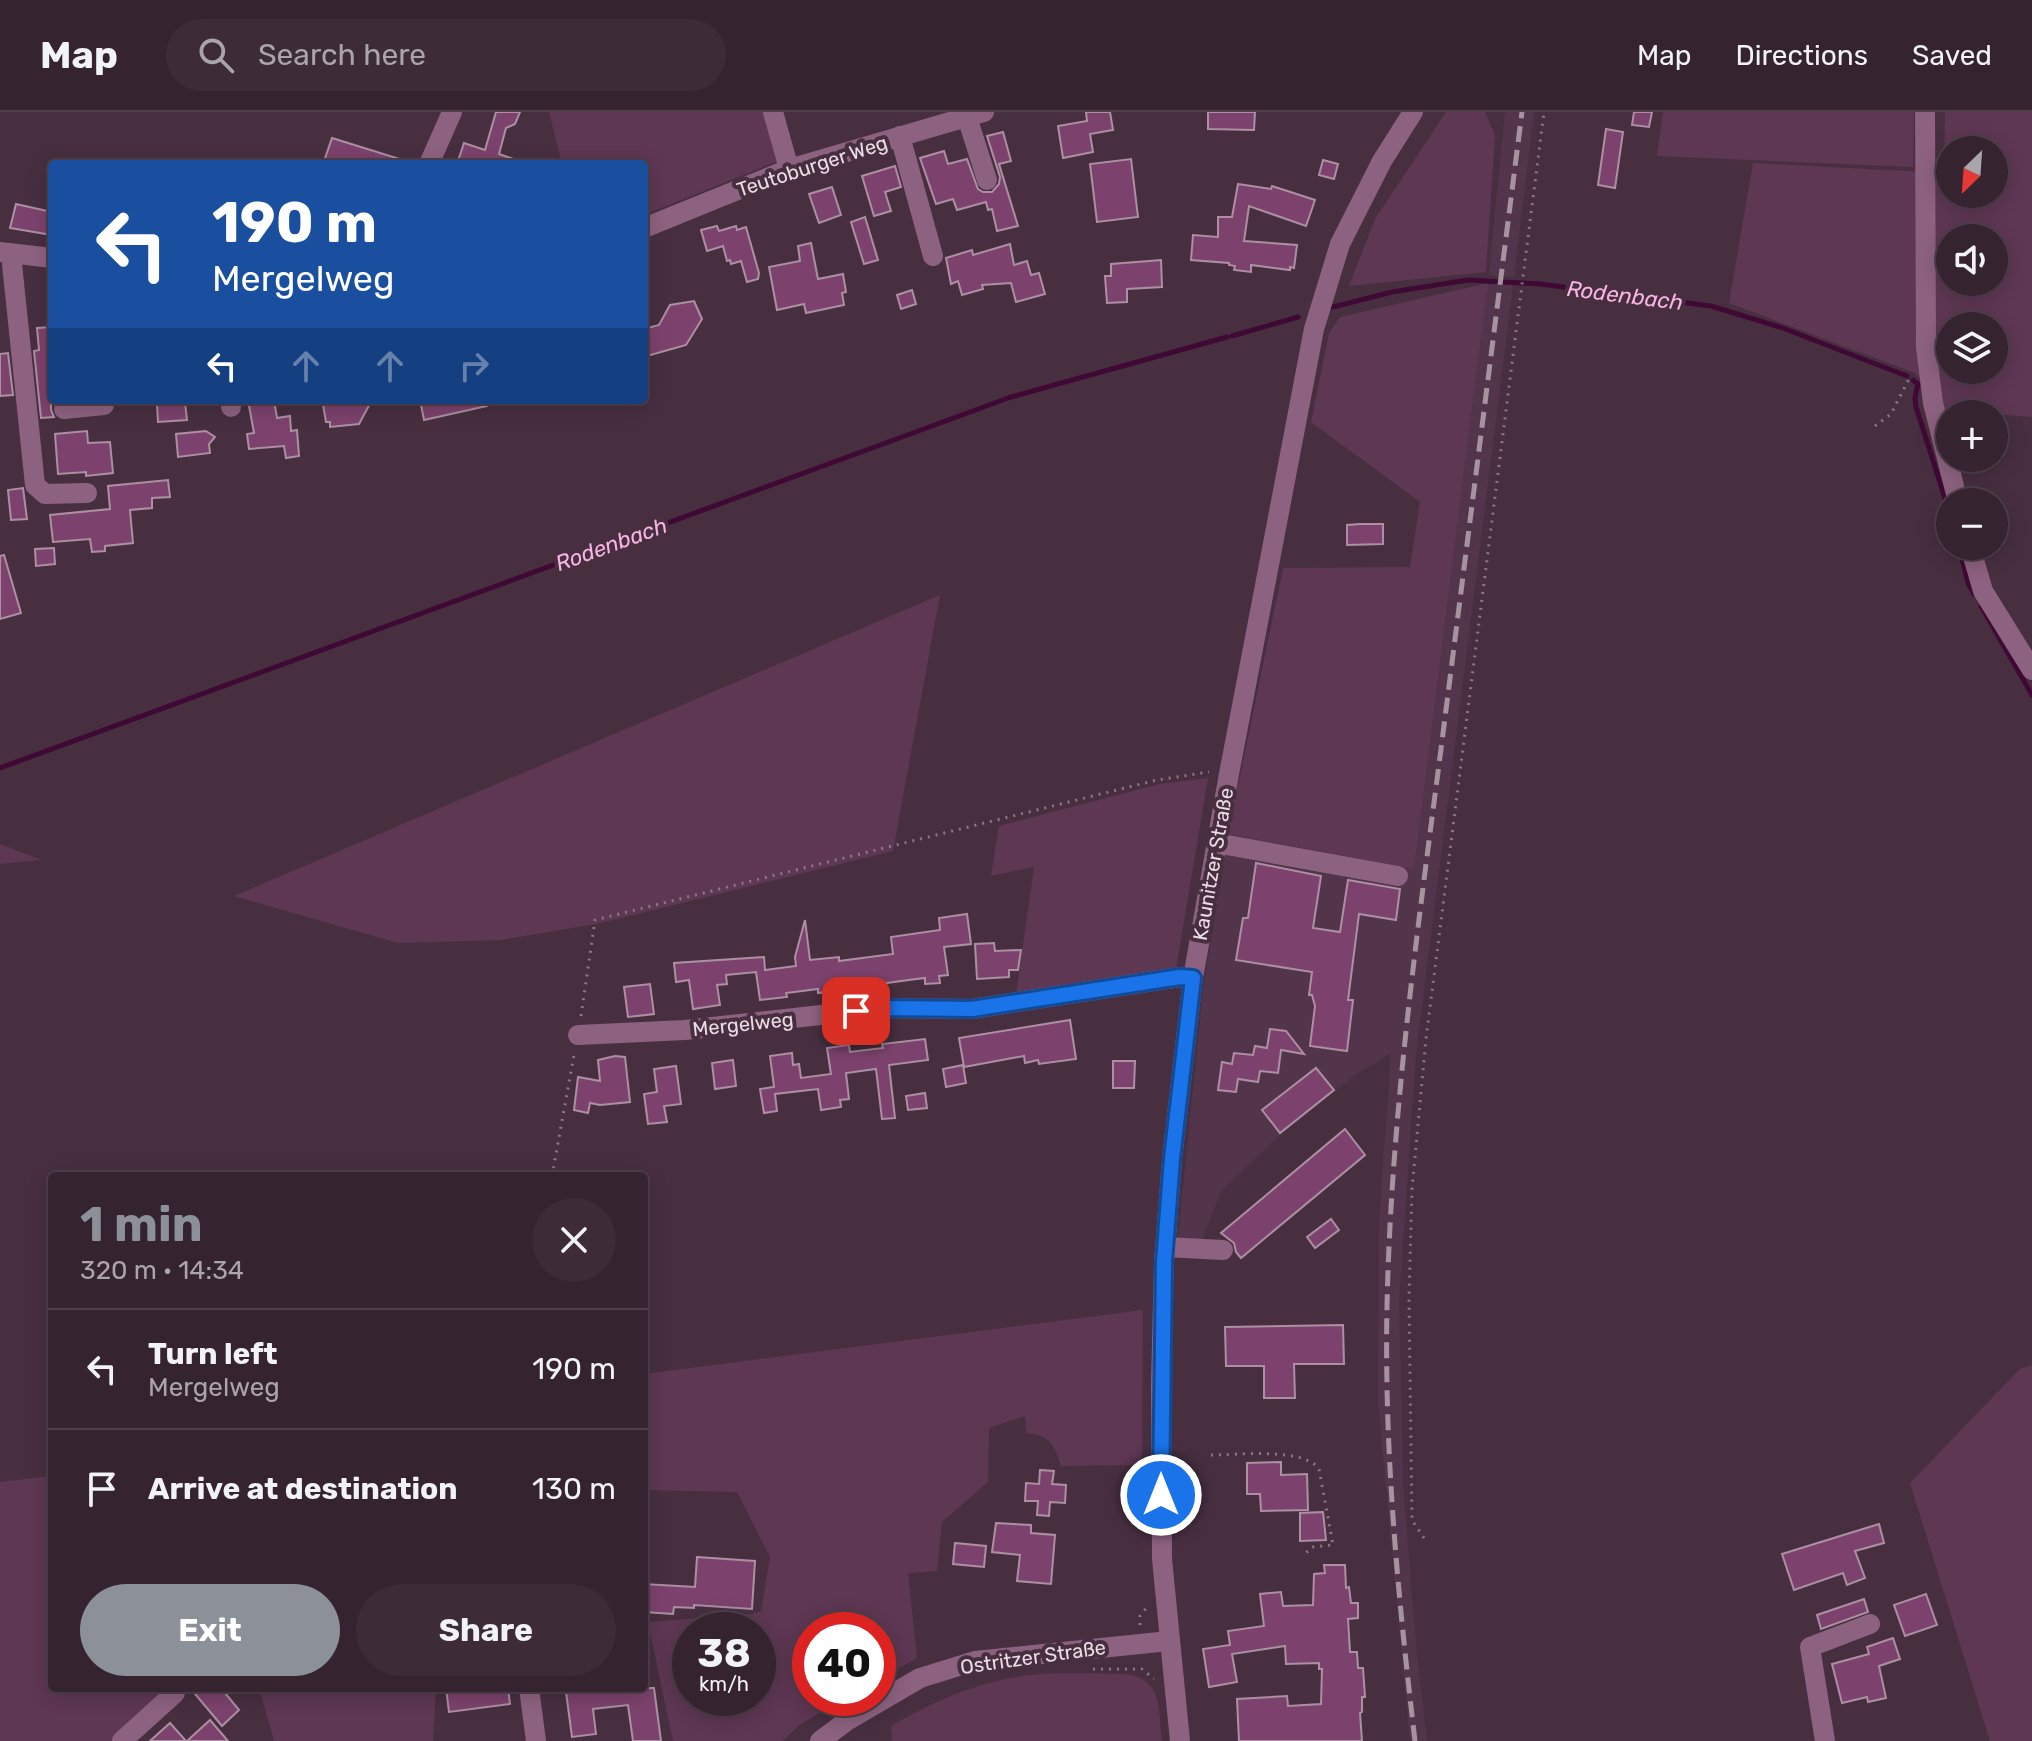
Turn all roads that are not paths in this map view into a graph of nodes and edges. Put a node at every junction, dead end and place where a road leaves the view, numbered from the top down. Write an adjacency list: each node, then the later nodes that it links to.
1 (452, 112): 7 (street)
2 (773, 112): 8 (street)
3 (1413, 112): 20 (street, Kaunitzer Straße)
4 (1925, 112): 16 (street)
5 (975, 114): 6 (street, Teutoburger Weg); 9 (street)
6 (900, 136): 8 (street, Teutoburger Weg); 12 (street)
7 (431, 160)
8 (789, 169): 10 (street, Teutoburger Weg)
9 (987, 180)
10 (648, 226)
11 (7, 253): 13 (street); 17 (street)
12 (933, 256)
13 (48, 258)
14 (104, 404): 15 (street)
15 (64, 409)
16 (1954, 488)
17 (87, 493)
18 (1974, 560): 19 (street)
19 (2032, 670)
20 (1216, 843): 21 (street); 22 (street, Kaunitzer Straße)
21 (1398, 876)
22 (1193, 978): 23 (street, Mergelweg); 24 (street, Kaunitzer Straße)
23 (578, 1035)
24 (1165, 1247): 25 (street); 27 (street, Kaunitzer Straße)
25 (1223, 1250)
26 (1870, 1624): 34 (street)
27 (1169, 1641): 32 (street, Ostritzer Straße); 33 (street, Kaunitzer Straße)
28 (530, 1692): 31 (street)
29 (175, 1693): 30 (street)
30 (122, 1741)
31 (536, 1741)
32 (820, 1741)
33 (1180, 1741)
34 (1825, 1741)

